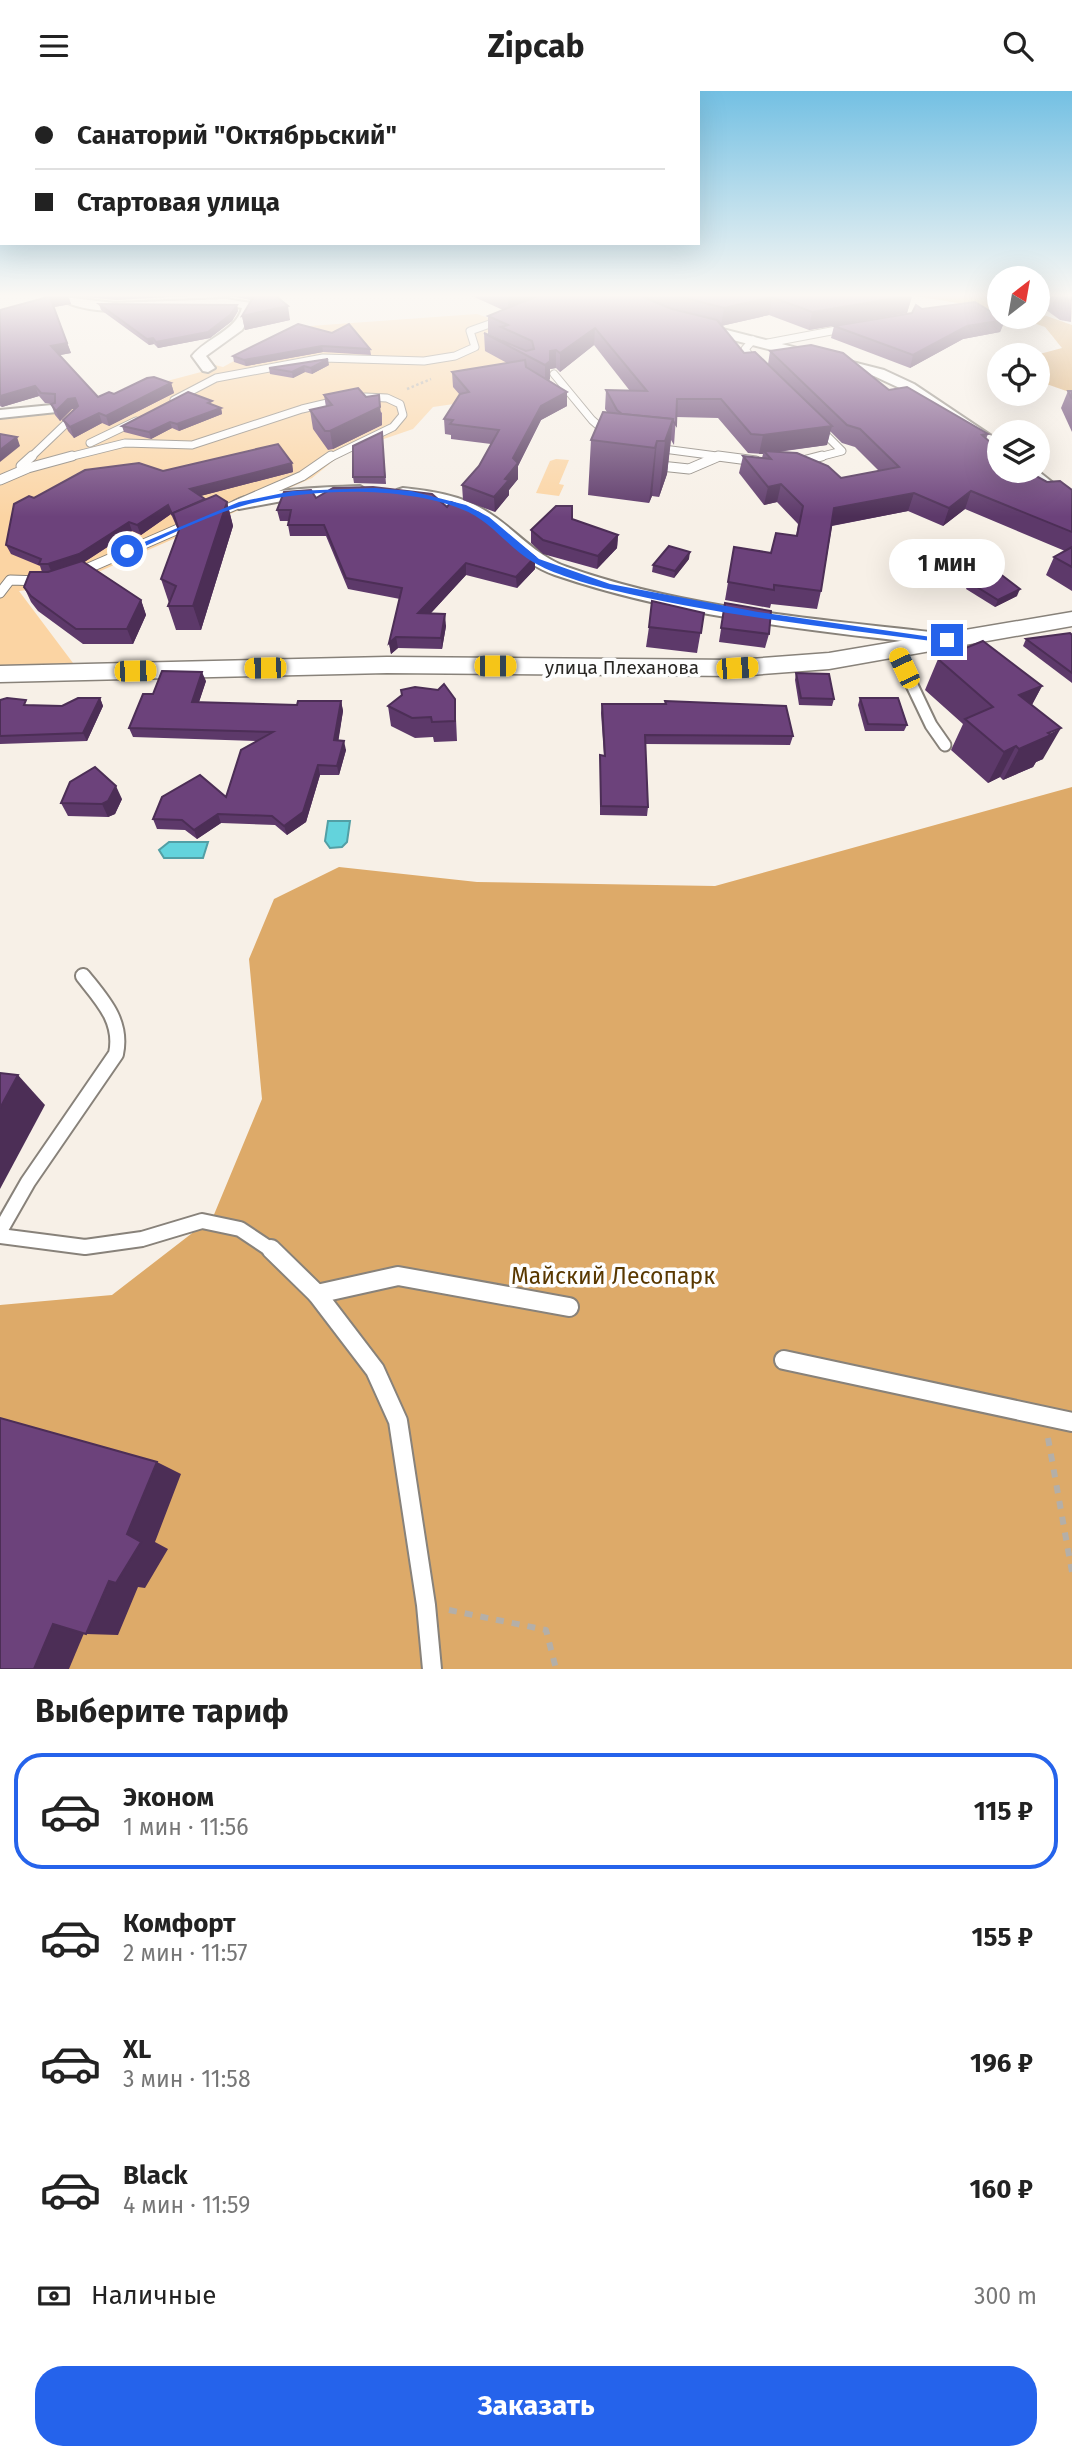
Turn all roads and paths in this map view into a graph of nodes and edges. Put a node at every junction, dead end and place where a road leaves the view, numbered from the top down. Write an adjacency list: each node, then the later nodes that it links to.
1 (209, 370): 5 (street)
2 (237, 370): 5 (lane)
3 (761, 370): 7 (lane)
4 (867, 370): 17 (street)
5 (212, 373): 10 (lane)
6 (554, 374): 16 (lane)
7 (765, 374)
8 (436, 377): 9 (path)
9 (387, 398): 19 (lane); 27 (lane)
10 (162, 407)
11 (52, 409): 13 (street)
12 (150, 413): 19 (lane)
13 (0, 414)
14 (76, 414): 24 (lane)
15 (813, 422): 23 (lane)
16 (619, 438)
17 (987, 440)
18 (652, 447): 20 (lane)
19 (76, 455): 24 (lane)
20 (717, 457): 21 (lane); 22 (lane)
21 (765, 462)
22 (637, 463)
23 (789, 464)
24 (15, 471): 25 (lane)
25 (0, 480)
26 (1043, 483): 28 (street)
27 (239, 504): 29 (lane); 33 (street)
28 (1072, 506)
29 (66, 576)
30 (53, 580): 31 (lane)
31 (0, 593)
32 (1072, 619): 33 (street, улица Плеханова)
33 (947, 640): 34 (street, улица Плеханова)
34 (895, 649): 35 (street, улица Плеханова); 36 (lane)
35 (0, 674)
36 (945, 745)
37 (83, 976): 38 (lane)
38 (0, 1233): 39 (lane)
39 (317, 1294): 40 (lane); 45 (lane)
40 (569, 1307)
41 (785, 1360): 42 (lane)
42 (1044, 1418): 43 (lane); 44 (path)
43 (1072, 1422)
44 (1072, 1572)
45 (426, 1605): 46 (lane); 47 (path)
46 (432, 1669)
47 (556, 1669)

